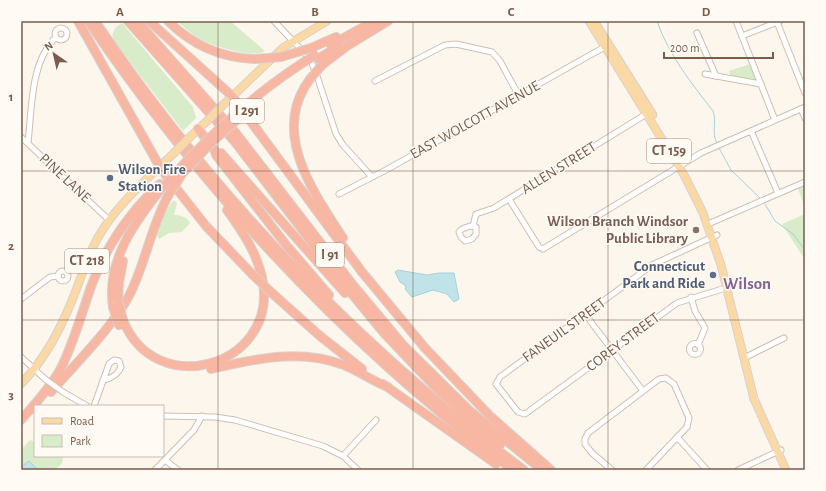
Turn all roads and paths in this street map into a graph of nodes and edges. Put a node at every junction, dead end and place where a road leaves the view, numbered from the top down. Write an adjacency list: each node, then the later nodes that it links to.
1 (78, 21): 40 (highway)
2 (88, 21): 44 (highway, I 91)
3 (95, 21): 68 (highway)
4 (128, 21): 61 (highway)
5 (137, 21): 94 (highway, I 91)
6 (149, 21): 28 (highway)
7 (168, 21): 22 (highway, bridge)
8 (274, 21): 20 (street)
9 (328, 21): 20 (main road, CT 218)
10 (370, 21): 22 (highway)
11 (374, 21): 22 (highway, I 291)
12 (387, 21): 22 (highway, I 291)
13 (589, 21): 21 (main road, CT 159)
14 (594, 21): 21 (main road, CT 159)
15 (736, 21): 18 (street)
16 (778, 22): 18 (street); 27 (street)
17 (697, 33): 24 (street)
18 (742, 36): 26 (street)
19 (56, 37): 37 (street)
20 (294, 40): 28 (main road, CT 218); 42 (street)
21 (607, 46): 29 (street, EAST WOLCOTT AVENUE); 31 (main road, CT 159)
22 (316, 57): 41 (highway, I 291, bridge); 55 (highway, bridge)
23 (705, 74): 24 (street)
24 (716, 76): 26 (street)
25 (375, 81): 29 (street)
26 (760, 84): 33 (street)
27 (805, 93)
28 (232, 96): 34 (main road, CT 218, bridge); 55 (highway)
29 (519, 96): 42 (street, EAST WOLCOTT AVENUE)
30 (803, 108): 32 (street); 33 (street)
31 (648, 112): 39 (main road, CT 159); 48 (street, ALLEN STREET)
32 (805, 118)
33 (775, 120): 35 (street)
34 (198, 129): 38 (highway); 40 (main road, CT 218, bridge)
35 (750, 131): 39 (street); 46 (street)
36 (21, 137): 37 (street, PINE LANE)
37 (28, 143): 49 (street, PINE LANE)
38 (214, 148): 61 (highway); 68 (highway)
39 (681, 166): 48 (street); 50 (main road, CT 159)
40 (160, 167): 49 (main road, CT 218); 71 (highway, bridge)
41 (183, 168): 45 (highway, bridge); 45 (highway, bridge)
42 (372, 177): 47 (street, EAST WOLCOTT AVENUE)
43 (805, 182): 46 (street)
44 (211, 184): 59 (highway); 91 (highway, I 91)
45 (164, 189): 59 (highway, bridge); 73 (highway); 80 (highway)
46 (778, 193): 50 (street)
47 (339, 194)
48 (509, 199): 51 (street, ALLEN STREET)
49 (109, 220): 66 (main road, CT 218)
50 (710, 223): 52 (main road, CT 159)
51 (473, 226)
52 (715, 236): 54 (main road, CT 159); 58 (street, FANEUIL STREET)
53 (58, 276): 57 (street)
54 (729, 286): 56 (street, COREY STREET); 64 (main road, CT 159); 67 (main road, CT 159)
55 (383, 297): 95 (highway)
56 (691, 297): 62 (street); 63 (street, COREY STREET)
57 (21, 299)
58 (585, 314): 63 (street); 77 (street, FANEUIL STREET)
59 (121, 323): 71 (highway)
60 (784, 338): 64 (street)
61 (395, 345): 93 (highway)
62 (698, 345)
63 (612, 350): 72 (street); 77 (street, COREY STREET)
64 (748, 356): 67 (main road, CT 159)
65 (21, 358): 66 (street)
66 (34, 369): 70 (main road, CT 218); 74 (street, bridge)
67 (750, 376): 84 (main road, CT 159)
68 (410, 378): 92 (highway)
69 (103, 380): 75 (street)
70 (21, 384)
71 (388, 388): 90 (highway)
72 (643, 391): 83 (street); 96 (street)
73 (40, 405)
74 (84, 405)
75 (94, 405)
76 (34, 412): 82 (highway)
77 (522, 415)
78 (164, 416): 79 (street)
79 (202, 416): 85 (street); 86 (street)
80 (21, 420)
81 (376, 420): 85 (street)
82 (21, 427)
83 (677, 437): 97 (street); 98 (street)
84 (779, 451): 99 (street); 100 (main road, CT 159); 101 (main road, CT 159)
85 (343, 456): 89 (street)
86 (165, 460): 87 (street); 88 (street)
87 (155, 470)
88 (178, 470)
89 (358, 470)
90 (505, 470)
91 (513, 470)
92 (524, 470)
93 (532, 470)
94 (542, 470)
95 (551, 470)
96 (612, 470)
97 (646, 470)
98 (707, 470)
99 (738, 470)
100 (786, 470)
101 (791, 470)

